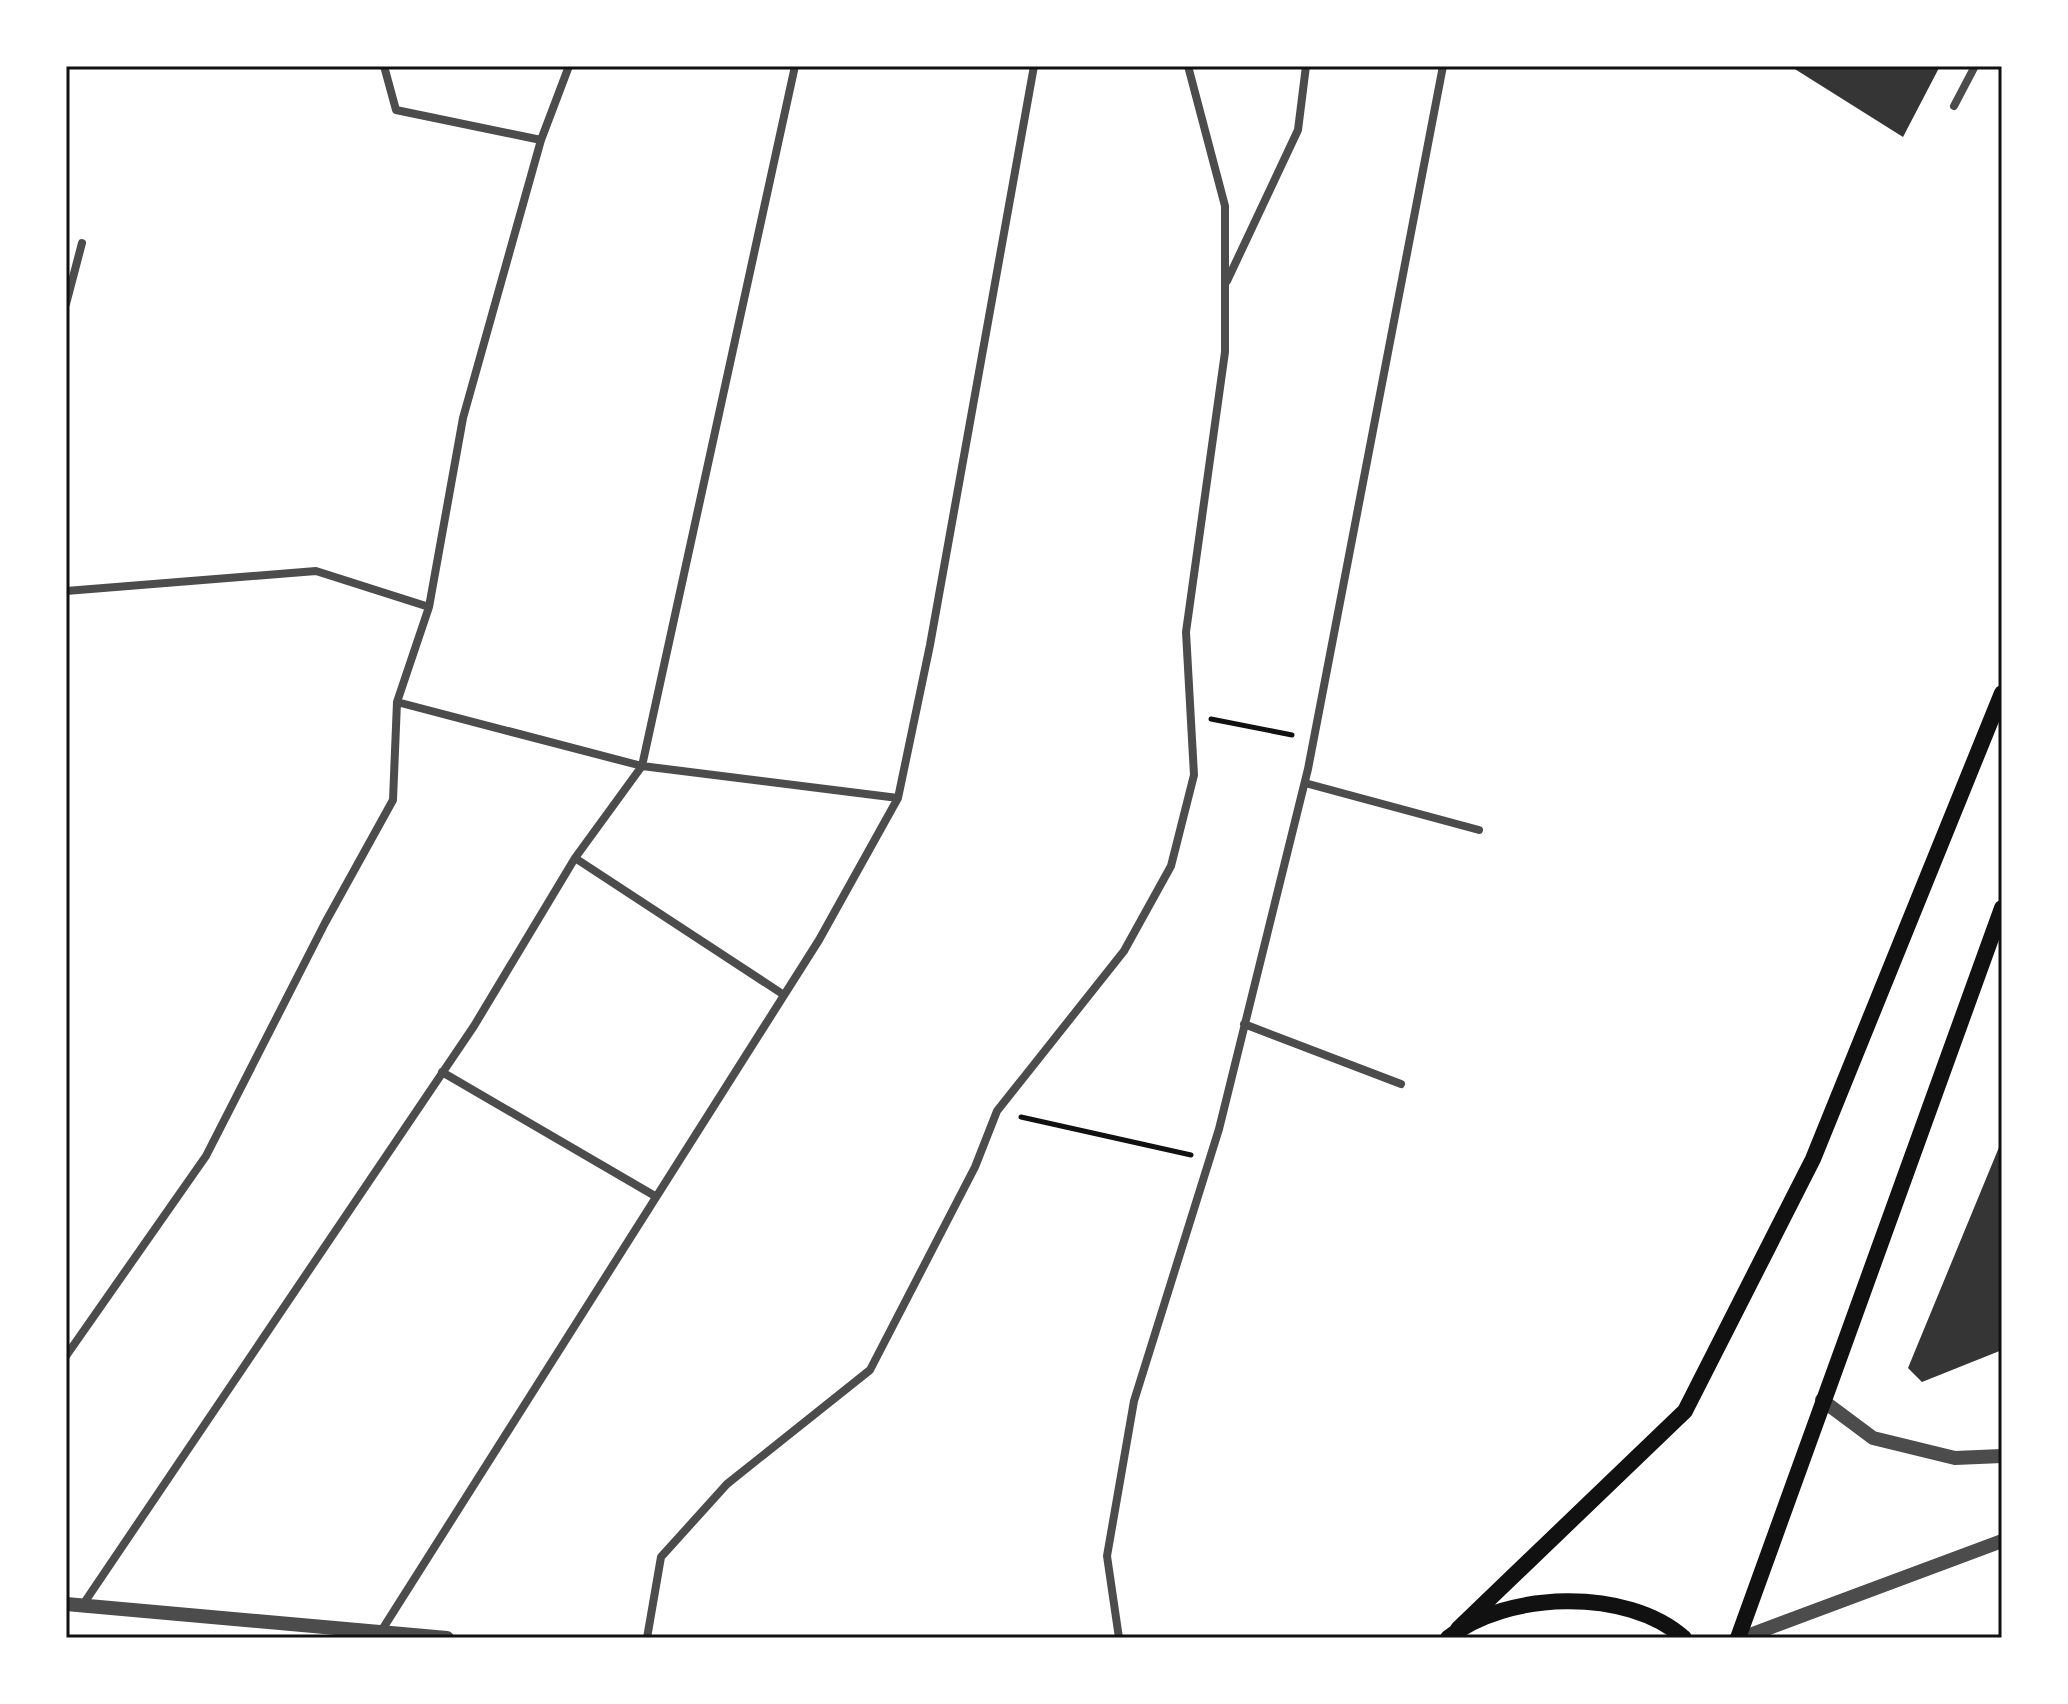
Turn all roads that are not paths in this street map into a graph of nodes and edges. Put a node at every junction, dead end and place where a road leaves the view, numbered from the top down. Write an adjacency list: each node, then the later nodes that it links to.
1 (384, 66): 10 (street)
2 (569, 66): 10 (street)
3 (795, 66): 19 (street)
4 (1034, 66): 21 (street)
5 (1188, 66): 12 (street)
6 (1306, 66): 12 (street)
7 (1443, 66): 20 (street)
8 (1975, 66): 9 (street)
9 (1954, 106)
10 (541, 140): 15 (street)
11 (82, 243): 13 (street)
12 (1225, 283): 40 (street)
13 (66, 304)
14 (66, 591): 15 (street)
15 (429, 607): 17 (street)
16 (2002, 693): 18 (main road)
17 (397, 702): 19 (street); 31 (street)
18 (1998, 707): 37 (main road)
19 (642, 766): 21 (street); 23 (street)
20 (1305, 783): 22 (street); 27 (street)
21 (898, 798): 26 (street)
22 (1479, 830)
23 (575, 858): 26 (street); 28 (street)
24 (2002, 908): 25 (main road)
25 (1994, 951): 32 (main road)
26 (784, 995): 30 (street)
27 (1244, 1024): 29 (street); 41 (street)
28 (442, 1072): 30 (street); 36 (street)
29 (1401, 1084)
30 (655, 1196): 38 (street)
31 (66, 1356)
32 (1822, 1400): 33 (street); 43 (main road)
33 (2002, 1456)
34 (2002, 1541): 43 (street)
35 (66, 1604): 36 (street)
36 (82, 1606): 38 (street)
37 (1453, 1634): 42 (main road)
38 (385, 1636): 39 (street)
39 (447, 1638)
40 (647, 1638)
41 (1119, 1638)
42 (1684, 1638)
43 (1740, 1638)

